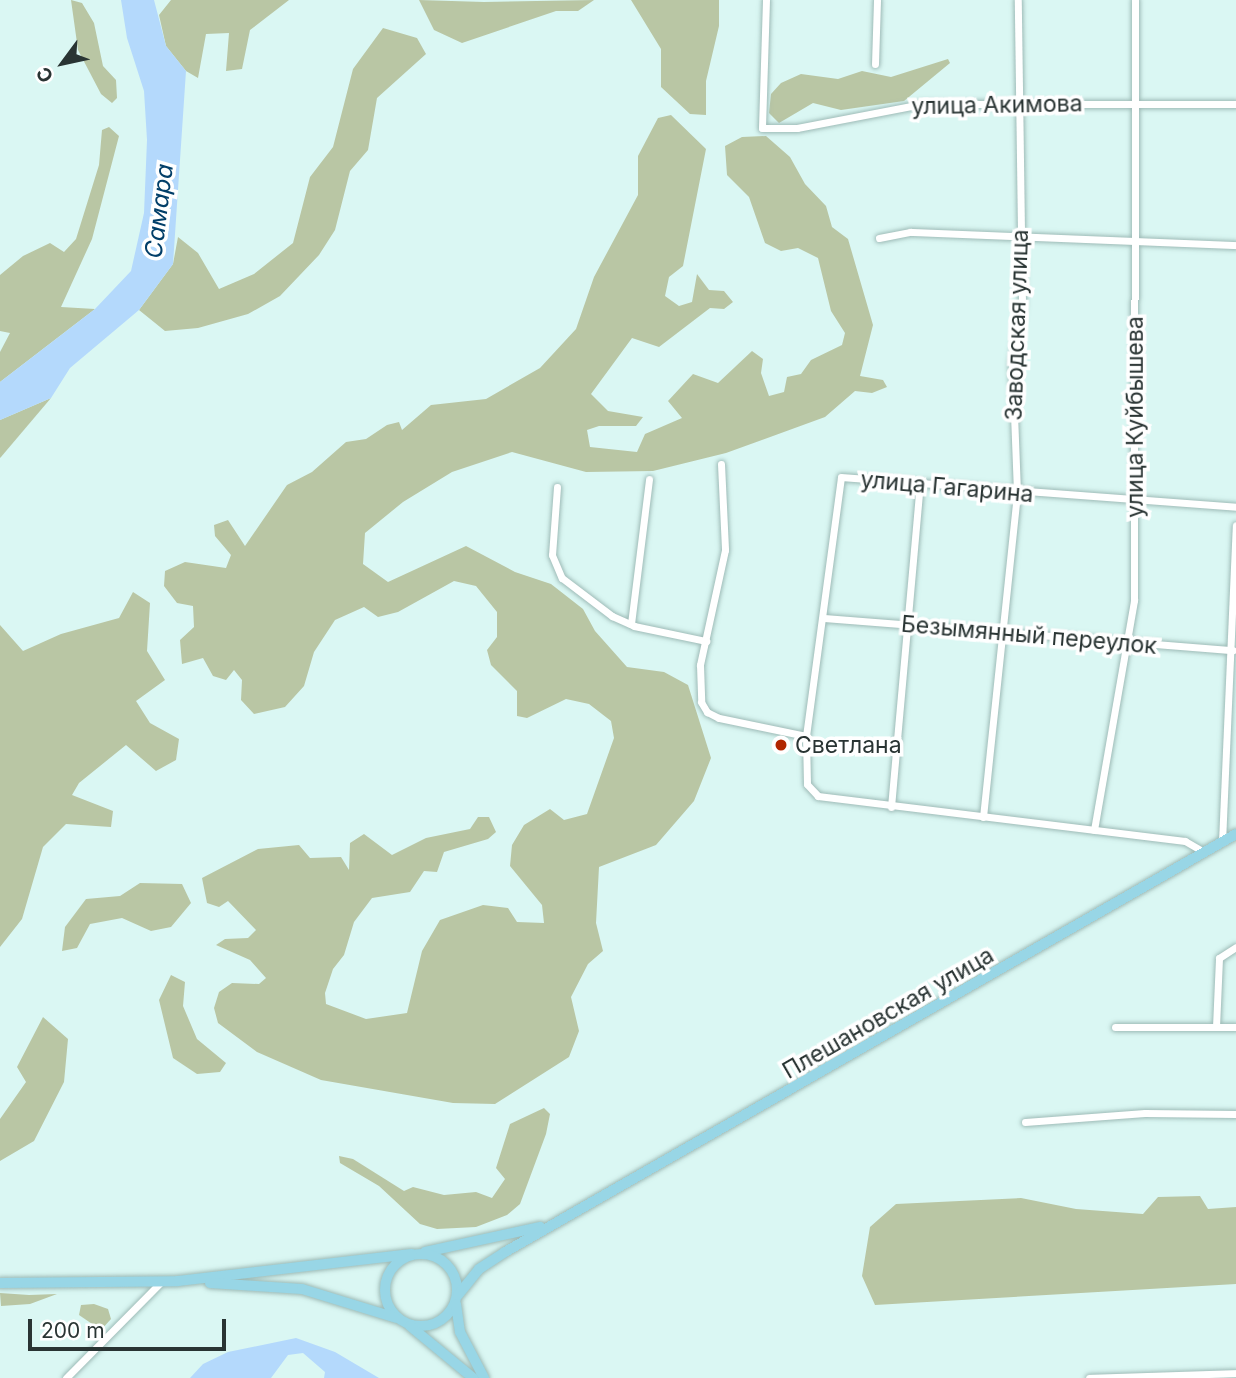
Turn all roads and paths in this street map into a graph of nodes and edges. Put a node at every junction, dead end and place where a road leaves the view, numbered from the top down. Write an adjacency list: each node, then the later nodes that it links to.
1 (766, 0): 8 (street, улица Акимова)
2 (877, 0): 5 (street)
3 (1018, 0): 8 (street, Заводская улица)
4 (1135, 0): 6 (street, улица Куйбышева)
5 (875, 64)
6 (1134, 103): 7 (street, улица Акимова); 8 (street, улица Акимова); 11 (street, улица Куйбышева)
7 (1236, 104)
8 (1018, 105): 9 (street, Заводская улица)
9 (1021, 236): 10 (street); 11 (street); 17 (street, Заводская улица)
10 (879, 238)
11 (1135, 241): 12 (street); 18 (street, улица Куйбышева)
12 (1236, 245)
13 (721, 464): 25 (street)
14 (649, 479): 22 (street)
15 (920, 485): 17 (street, улица Гагарина); 21 (street, улица Гагарина); 23 (street)
16 (557, 487): 22 (street)
17 (1017, 492): 18 (street, улица Гагарина); 24 (street, Заводская улица)
18 (1136, 502): 19 (street, улица Гагарина); 26 (street, улица Куйбышева)
19 (1236, 507)
20 (1236, 524): 27 (street)
21 (824, 618): 23 (street, Безымянный переулок); 28 (street, улица Гагарина)
22 (631, 624): 25 (street)
23 (909, 624): 24 (street, Безымянный переулок); 29 (street)
24 (1001, 632): 26 (street, Безымянный переулок); 30 (street, Заводская улица)
25 (706, 641): 28 (street)
26 (1126, 644): 27 (street, Безымянный переулок); 31 (street, улица Куйбышева)
27 (1233, 650): 33 (street)
28 (806, 736): 29 (street, улица Гагарина)
29 (891, 807): 30 (street)
30 (983, 817): 31 (street)
31 (1094, 830): 34 (street)
32 (1236, 834): 33 (main road, Плешановская улица)
33 (1222, 842): 34 (main road, Плешановская улица)
34 (1204, 852): 41 (main road, Плешановская улица)
35 (1236, 947): 37 (street)
36 (1115, 1027): 37 (street)
37 (1216, 1027): 38 (street)
38 (1236, 1027)
39 (1236, 1114): 40 (street)
40 (1025, 1122)
41 (557, 1222): 42 (main road); 46 (main road, Плешановская улица)
42 (416, 1253): 44 (main road); 46 (main road); 47 (main road)
43 (162, 1281): 44 (main road); 45 (main road); 50 (street)
44 (178, 1281): 47 (main road)
45 (0, 1283)
46 (457, 1300): 47 (main road); 52 (main road)
47 (403, 1322): 51 (main road)
48 (1236, 1373): 49 (street)
49 (1119, 1377): 53 (street)
50 (66, 1378)
51 (473, 1378)
52 (484, 1378)
53 (1089, 1378)

